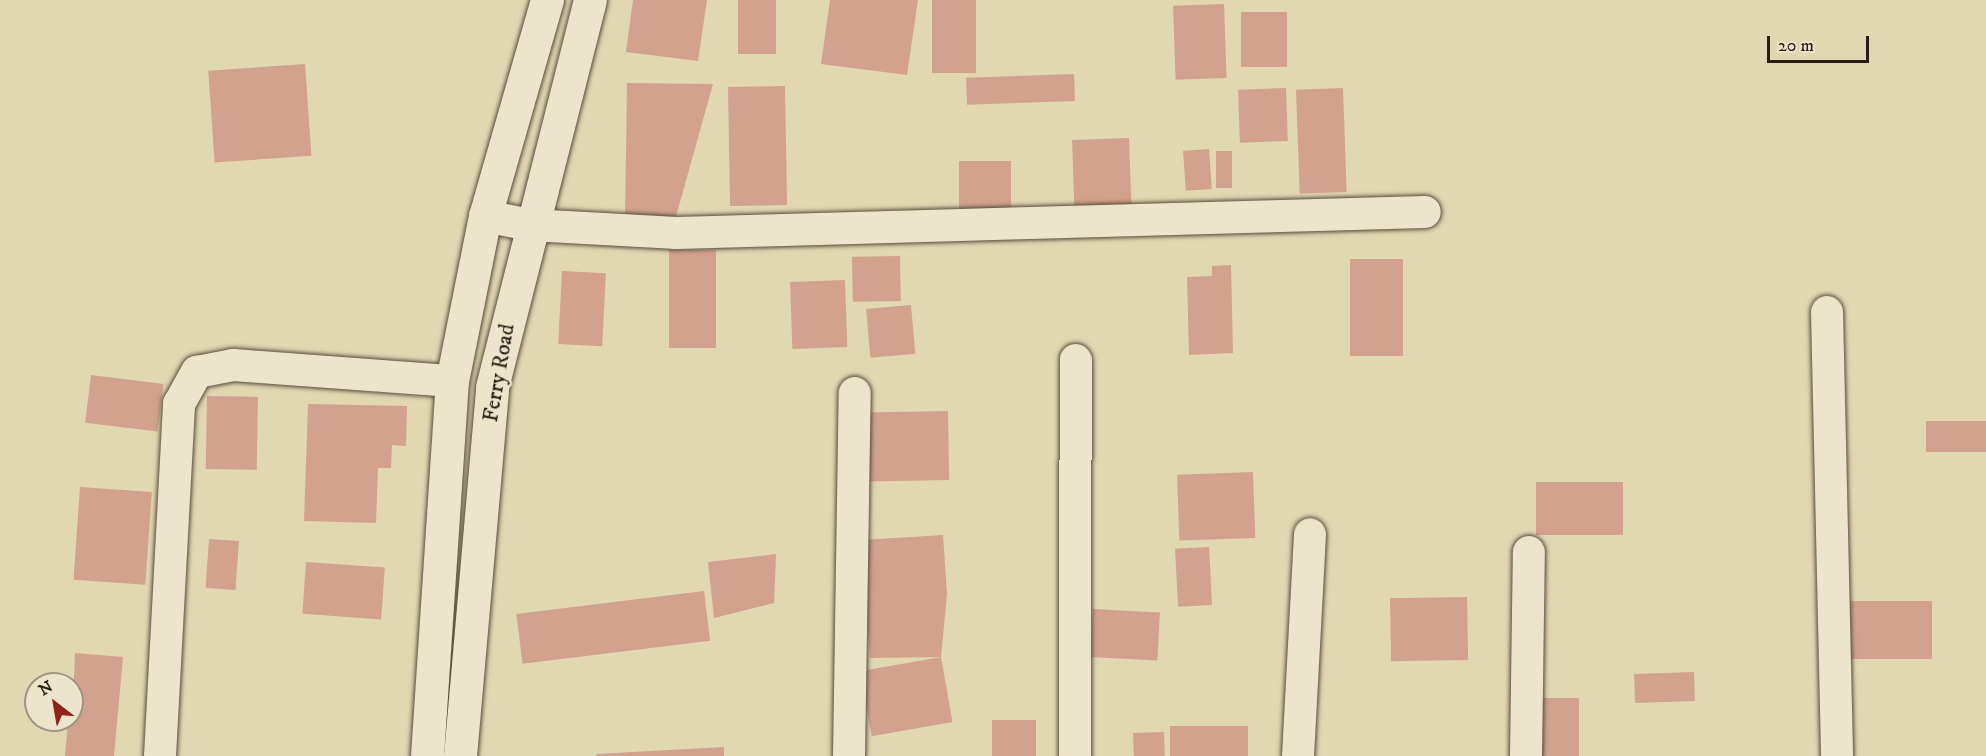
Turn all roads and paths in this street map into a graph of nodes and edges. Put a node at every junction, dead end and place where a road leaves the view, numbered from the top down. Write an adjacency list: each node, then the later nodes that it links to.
1 (547, 0): 4 (street, Ferry Road)
2 (590, 0): 5 (street, Ferry Road)
3 (1425, 212): 5 (street)
4 (485, 216): 5 (street); 8 (street, Ferry Road)
5 (530, 225): 14 (street, Ferry Road)
6 (1827, 312): 19 (street)
7 (1076, 360): 16 (street)
8 (452, 381): 12 (street); 13 (street, Ferry Road)
9 (855, 393): 15 (street)
10 (1310, 534): 17 (street)
11 (1529, 552): 18 (street)
12 (160, 756)
13 (427, 756)
14 (460, 756)
15 (849, 756)
16 (1075, 756)
17 (1298, 756)
18 (1526, 756)
19 (1837, 756)

